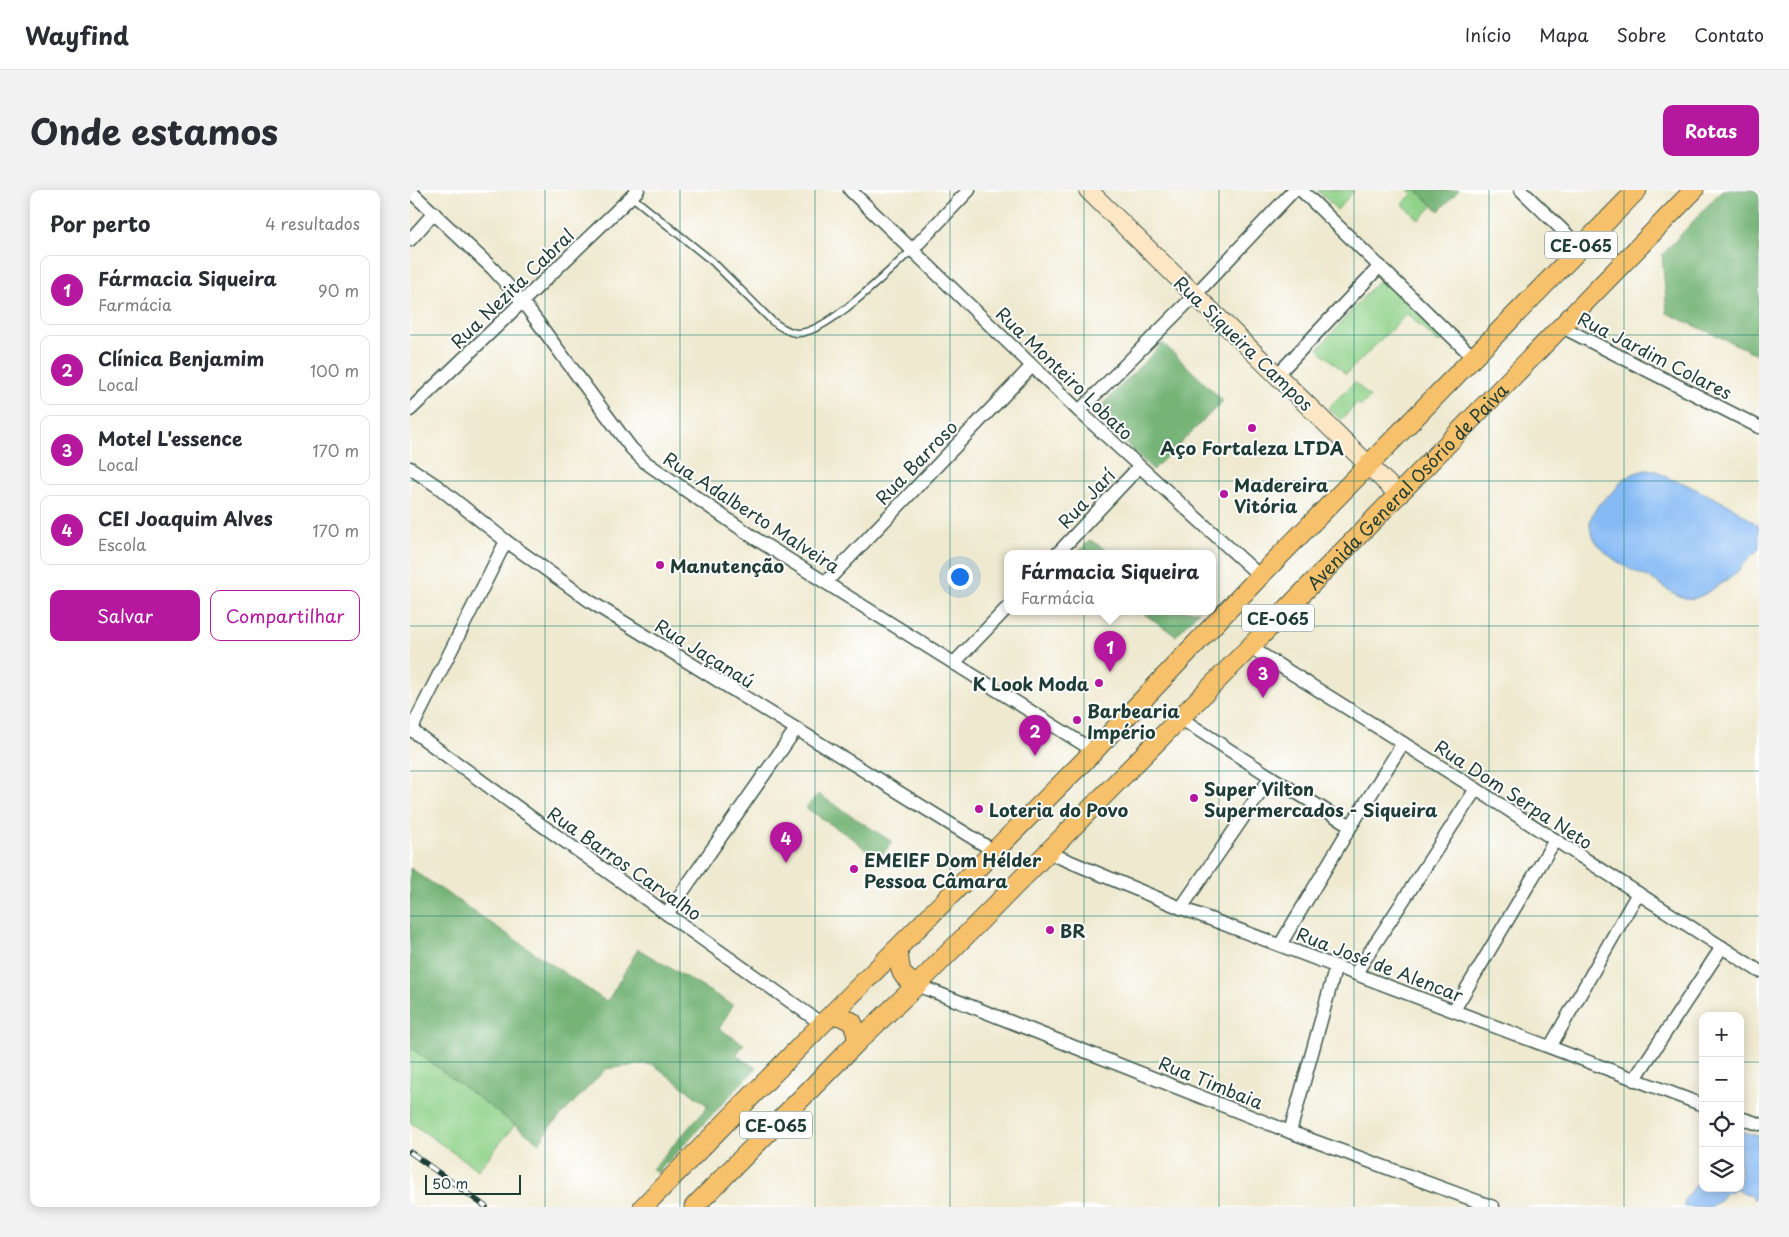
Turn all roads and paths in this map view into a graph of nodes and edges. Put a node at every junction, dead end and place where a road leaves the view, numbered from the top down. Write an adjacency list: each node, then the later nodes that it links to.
1 (850, 190): 14 (street, Rua Monteiro Lobato)
2 (969, 190): 14 (street)
3 (1088, 190): 16 (street, Rua Siqueira Campos)
4 (1294, 190): 16 (street)
5 (1301, 190): 15 (street)
6 (1521, 190): 13 (street)
7 (1637, 190): 13 (main road, CE-065)
8 (1694, 190): 18 (main road, Avenida General Osório de Paiva / CE-065)
9 (410, 191): 11 (street, Rua Adalberto Malveira)
10 (631, 192): 14 (lane); 17 (street, Rua Nezita Cabral)
11 (434, 213): 12 (street); 17 (street, Rua Adalberto Malveira)
12 (410, 240)
13 (1580, 246): 19 (main road, CE-065)
14 (912, 251): 20 (street, Rua Monteiro Lobato)
15 (1380, 266): 19 (street); 21 (street)
16 (1195, 295): 21 (street, Rua Siqueira Campos); 23 (street)
17 (522, 301): 22 (street, Rua Nezita Cabral); 32 (street, Rua Adalberto Malveira)
18 (1562, 327): 24 (street, Rua Jardim Colares); 28 (main road, Avenida General Osório de Paiva / CE-065)
19 (1474, 358): 25 (main road, CE-065)
20 (1032, 366): 23 (street, Rua Monteiro Lobato); 32 (street, Rua Barroso)
21 (1277, 375): 25 (street, Rua Siqueira Campos)
22 (410, 410)
23 (1079, 411): 26 (street, Rua Monteiro Lobato)
24 (1759, 427)
25 (1369, 465): 28 (street, Rua Siqueira Campos); 31 (main road, CE-065)
26 (1139, 467): 30 (street, Rua Jarí); 31 (street, Rua Monteiro Lobato)
27 (410, 468): 29 (street, Rua Jaçanaú)
28 (1399, 495): 34 (main road, Avenida General Osório de Paiva / CE-065)
29 (506, 541): 37 (street); 38 (street, Rua Jaçanaú)
30 (1061, 550)
31 (1260, 576): 40 (main road, CE-065)
32 (826, 582): 35 (street, Rua Adalberto Malveira)
33 (1004, 611): 35 (street)
34 (1250, 647): 36 (main road, Avenida General Osório de Paiva / CE-065); 39 (street, Rua Dom Serpa Neto)
35 (954, 663): 40 (street, Rua Adalberto Malveira)
36 (1180, 718): 41 (street); 46 (main road, Avenida General Osório de Paiva / CE-065)
37 (410, 729): 49 (street, Rua Barros Carvalho)
38 (796, 729): 45 (street, Rua Jaçanaú); 49 (street)
39 (1403, 743): 42 (street, Rua Dom Serpa Neto); 43 (street)
40 (1094, 751): 45 (main road, CE-065)
41 (1271, 777): 43 (street); 48 (street)
42 (1476, 789): 44 (street, Rua Dom Serpa Neto); 55 (street)
43 (1351, 826): 50 (street)
44 (1554, 840): 47 (street, Rua Dom Serpa Neto); 57 (street)
45 (994, 850): 52 (main road, CE-065)
46 (1047, 852): 48 (street, Rua José de Alencar); 56 (main road, Avenida General Osório de Paiva / CE-065)
47 (1638, 893): 51 (street, Rua Dom Serpa Neto); 60 (street)
48 (1181, 908): 50 (street, Rua José de Alencar)
49 (667, 914): 58 (street, Rua Barros Carvalho)
50 (1280, 945): 53 (street, Rua José de Alencar)
51 (1722, 947): 54 (street, Rua Dom Serpa Neto); 61 (street)
52 (898, 949): 56 (main road); 58 (main road, CE-065)
53 (1336, 966): 55 (street, Rua José de Alencar); 65 (street)
54 (1759, 971)
55 (1356, 973): 57 (street, Rua José de Alencar)
56 (917, 985): 59 (main road, Avenida General Osório de Paiva / CE-065); 65 (street, Rua Timbaia)
57 (1454, 1010): 60 (street, Rua José de Alencar)
58 (826, 1020): 59 (main road); 66 (main road, CE-065)
59 (857, 1042): 67 (main road, Avenida General Osório de Paiva / CE-065)
60 (1550, 1047): 61 (street, Rua José de Alencar)
61 (1634, 1080): 62 (street, Rua José de Alencar)
62 (1699, 1104)
63 (1744, 1119): 64 (street)
64 (1759, 1124)
65 (1290, 1132): 68 (street, Rua Timbaia)
66 (642, 1207)
67 (694, 1207)
68 (1493, 1207)

